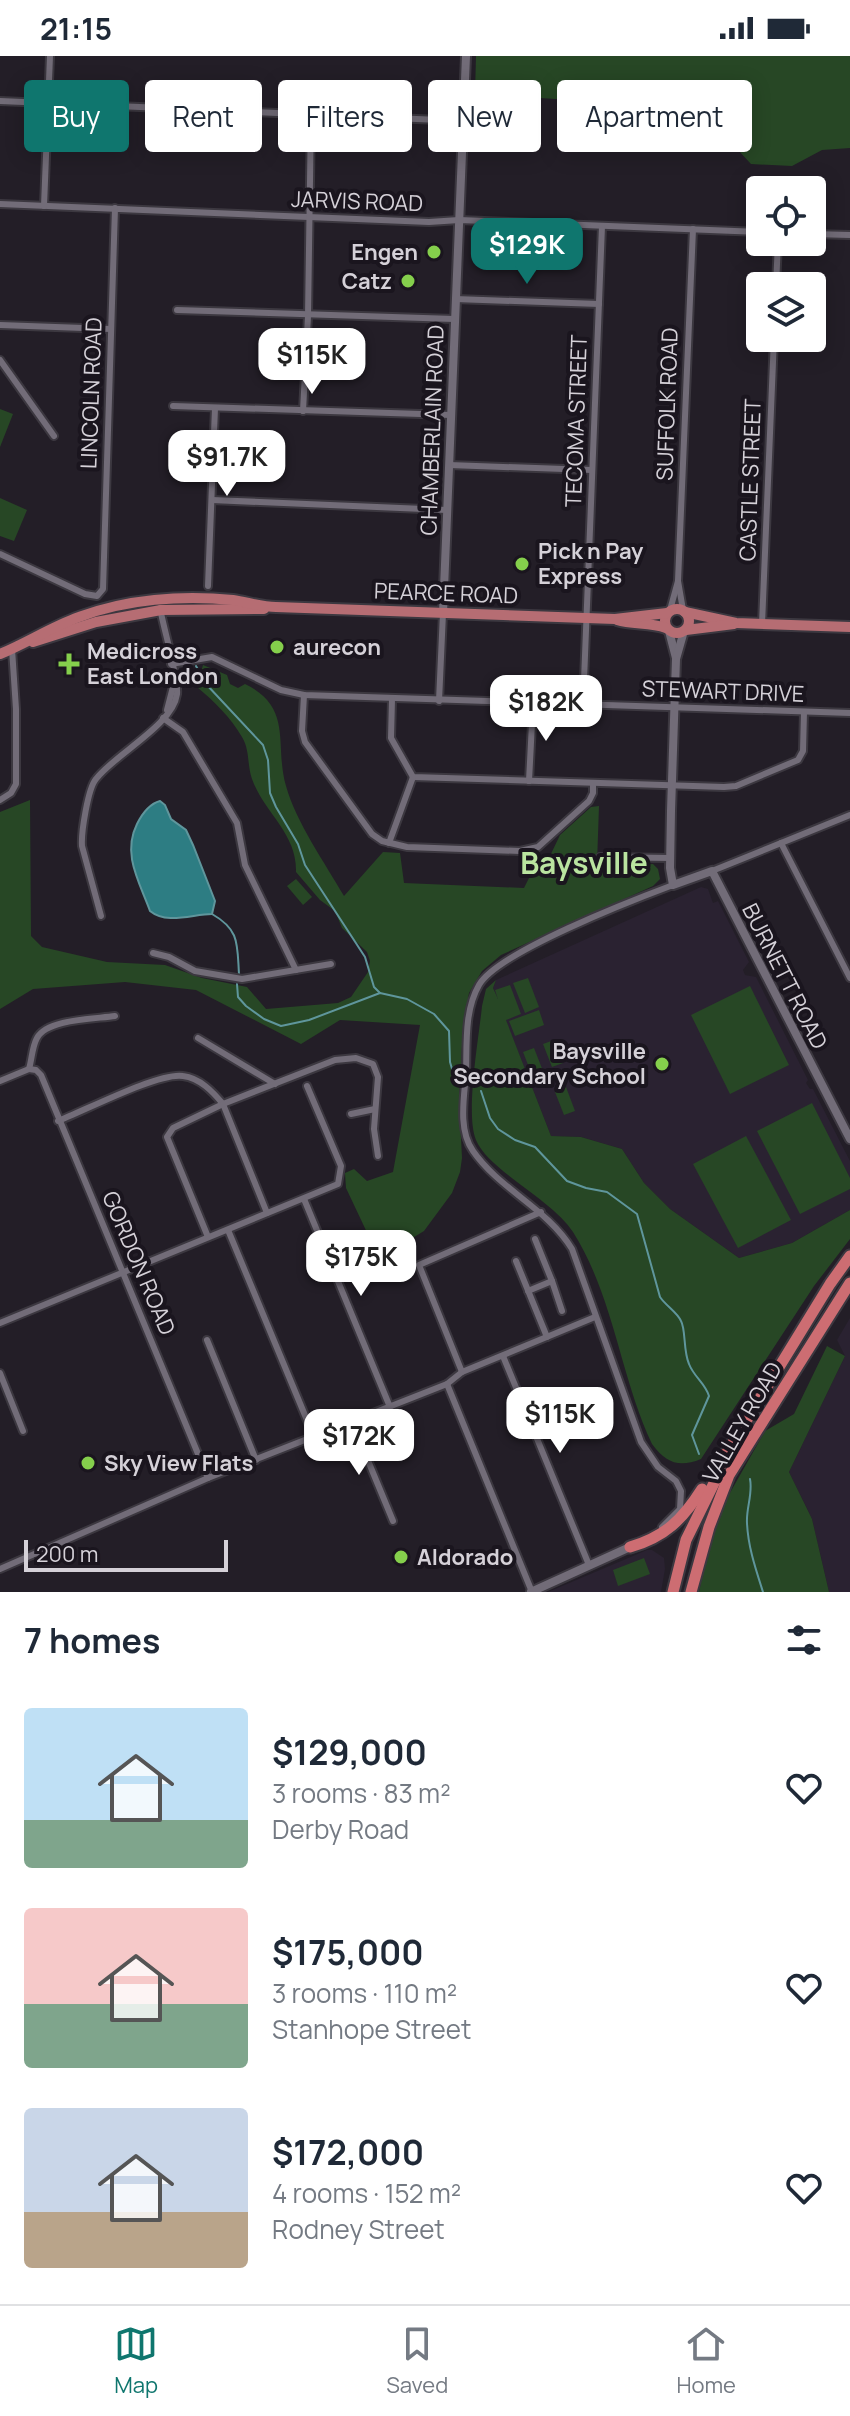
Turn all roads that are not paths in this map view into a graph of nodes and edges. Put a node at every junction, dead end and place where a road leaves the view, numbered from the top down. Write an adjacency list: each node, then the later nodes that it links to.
1 (50, 56): 3 (street)
2 (466, 56): 4 (street, CHAMBERLAIN ROAD)
3 (48, 80)
4 (465, 80)
5 (0, 101): 6 (street)
6 (24, 102)
7 (129, 106): 8 (street)
8 (278, 113)
9 (46, 152): 13 (street)
10 (311, 152): 15 (street)
11 (462, 152): 16 (street, CHAMBERLAIN ROAD)
12 (0, 204): 13 (street, JARVIS ROAD)
13 (44, 206): 14 (street, JARVIS ROAD)
14 (115, 208): 15 (street, JARVIS ROAD); 28 (street, LINCOLN ROAD)
15 (310, 218): 16 (street, JARVIS ROAD); 25 (street)
16 (459, 220): 17 (street, JARVIS ROAD); 22 (street, CHAMBERLAIN ROAD)
17 (602, 226): 18 (street, JARVIS ROAD); 23 (street, TECOMA STREET)
18 (693, 229): 19 (street, JARVIS ROAD); 41 (street, SUFFOLK ROAD)
19 (746, 231)
20 (826, 234): 21 (street)
21 (850, 235)
22 (455, 299): 23 (street); 26 (street, CHAMBERLAIN ROAD)
23 (599, 304): 37 (street, TECOMA STREET)
24 (177, 310): 25 (street)
25 (308, 316): 26 (street); 33 (street)
26 (454, 319): 34 (street, CHAMBERLAIN ROAD)
27 (0, 325): 28 (street)
28 (111, 329): 40 (street, LINCOLN ROAD)
29 (773, 352): 50 (street, CASTLE STREET)
30 (0, 360): 35 (street)
31 (173, 406): 32 (street)
32 (215, 408): 33 (street); 38 (street)
33 (303, 411): 34 (street)
34 (451, 415): 36 (street, CHAMBERLAIN ROAD)
35 (54, 436)
36 (449, 465): 37 (street); 39 (street, CHAMBERLAIN ROAD)
37 (592, 470): 47 (street, TECOMA STREET)
38 (212, 500): 39 (street); 42 (street)
39 (447, 510): 46 (street, CHAMBERLAIN ROAD)
40 (0, 554)
41 (678, 581): 44 (street, SUFFOLK ROAD); 45 (street, SUFFOLK ROAD)
42 (208, 586)
43 (160, 605): 46 (main road, PEARCE ROAD); 54 (main road, PEARCE ROAD); 57 (street)
44 (684, 611): 45 (main road, PEARCE ROAD); 49 (main road, PEARCE ROAD); 53 (main road)
45 (668, 612): 48 (main road, PEARCE ROAD); 52 (main road)
46 (443, 613): 47 (main road, PEARCE ROAD); 60 (street)
47 (586, 618): 48 (main road, PEARCE ROAD); 62 (street, TECOMA STREET)
48 (615, 619): 52 (main road, PEARCE ROAD)
49 (736, 623): 50 (main road, PEARCE ROAD); 53 (main road, PEARCE ROAD)
50 (762, 624): 51 (main road, PEARCE ROAD)
51 (850, 627)
52 (668, 630): 53 (main road, PEARCE ROAD); 56 (street)
53 (685, 630): 56 (street)
54 (12, 649): 55 (main road, PEARCE ROAD); 71 (street)
55 (0, 654)
56 (676, 659): 63 (street)
57 (171, 664): 58 (street, STEWART DRIVE); 66 (street)
58 (304, 695): 59 (street, STEWART DRIVE); 73 (street)
59 (392, 699): 60 (street, STEWART DRIVE); 67 (street)
60 (439, 701): 61 (street, STEWART DRIVE)
61 (533, 704): 62 (street, STEWART DRIVE); 68 (street)
62 (583, 706): 63 (street, STEWART DRIVE)
63 (674, 708): 64 (street, STEWART DRIVE); 70 (street)
64 (804, 712): 65 (street, STEWART DRIVE); 70 (street)
65 (850, 713)
66 (164, 716): 79 (street); 82 (street)
67 (413, 777): 68 (street); 73 (street)
68 (529, 781): 69 (street)
69 (593, 783): 70 (street); 73 (street)
70 (672, 785): 76 (street)
71 (0, 800)
72 (849, 818): 74 (street)
73 (389, 843)
74 (781, 843): 77 (street); 83 (street)
75 (600, 857): 76 (street)
76 (670, 858): 78 (street)
77 (712, 871): 78 (street); 94 (street, BURNETT ROAD)
78 (673, 885): 97 (street)
79 (101, 916)
80 (153, 953): 82 (street)
81 (331, 964): 82 (street)
82 (296, 970)
83 (850, 978)
84 (115, 1016): 86 (street)
85 (198, 1038): 88 (street)
86 (29, 1069): 87 (street); 93 (street, GORDON ROAD)
87 (0, 1081)
88 (275, 1084): 90 (street); 91 (street)
89 (307, 1086): 96 (street)
90 (223, 1104): 93 (street); 98 (street); 100 (street)
91 (375, 1109): 92 (street); 95 (street)
92 (351, 1114)
93 (58, 1121): 104 (street, GORDON ROAD)
94 (850, 1139)
95 (378, 1156)
96 (304, 1199): 98 (street); 117 (street)
97 (541, 1212): 109 (street); 114 (street)
98 (267, 1213): 99 (street)
99 (228, 1230): 100 (street); 120 (street)
100 (208, 1237): 104 (street)
101 (535, 1239): 105 (street)
102 (850, 1256): 122 (highway, VALLEY ROAD)
103 (516, 1261): 107 (street)
104 (124, 1272): 110 (street); 123 (street, GORDON ROAD)
105 (552, 1281): 107 (street); 108 (street)
106 (850, 1283): 130 (highway, VALLEY ROAD)
107 (528, 1291): 111 (street)
108 (562, 1311)
109 (595, 1317): 111 (street); 125 (street)
110 (0, 1323)
111 (547, 1337): 113 (street)
112 (207, 1340): 121 (street)
113 (503, 1356): 114 (street); 126 (street)
114 (462, 1372): 116 (street)
115 (0, 1373): 119 (street)
116 (447, 1384): 117 (street); 128 (street)
117 (390, 1407): 118 (street)
118 (352, 1422): 120 (street); 124 (street)
119 (23, 1431)
120 (314, 1437): 121 (street)
121 (256, 1460): 123 (street)
122 (721, 1462): 125 (highway); 129 (highway, VALLEY ROAD)
123 (208, 1478): 127 (street)
124 (393, 1521)
125 (630, 1547): 126 (street)
126 (589, 1565): 128 (street)
127 (0, 1569)
128 (532, 1592)
129 (673, 1592)
130 (691, 1592)

